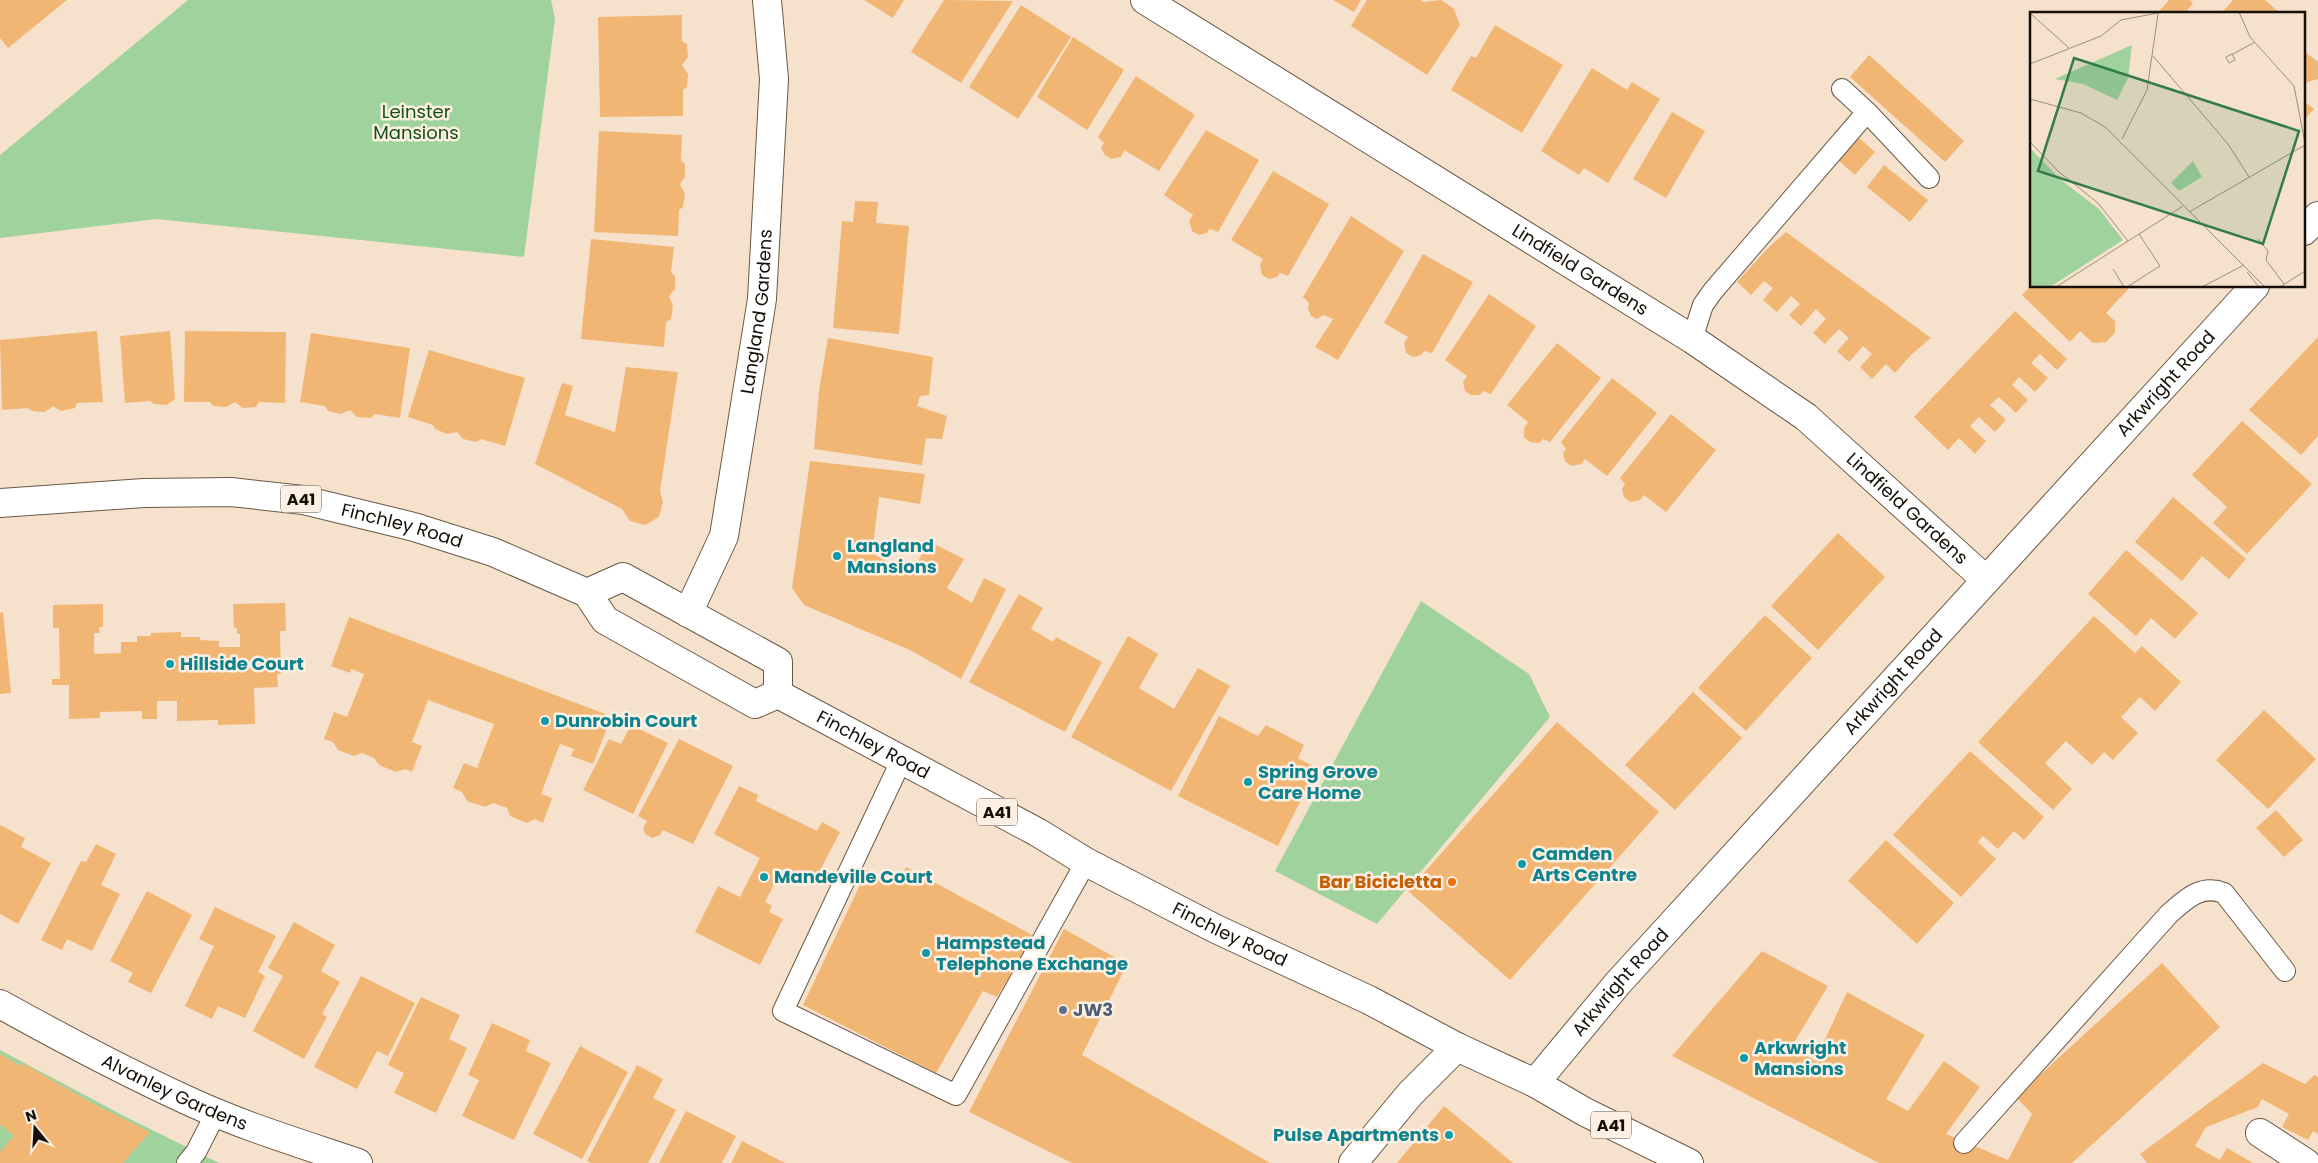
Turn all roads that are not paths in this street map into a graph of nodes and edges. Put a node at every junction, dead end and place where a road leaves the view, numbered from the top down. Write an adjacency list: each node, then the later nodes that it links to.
1 (767, 0): 13 (main road, Langland Gardens)
2 (1145, 0): 9 (main road, Lindfield Gardens)
3 (1842, 89): 4 (lane)
4 (1867, 112): 5 (lane); 9 (lane)
5 (1929, 178)
6 (2318, 216): 7 (main road)
7 (2306, 229)
8 (2253, 288): 11 (main road, Arkwright Road)
9 (1692, 339): 11 (main road, Lindfield Gardens)
10 (0, 503): 12 (main road, Finchley Road / A41)
11 (1986, 580): 20 (main road, Arkwright Road)
12 (587, 593): 13 (main road); 14 (main road)
13 (688, 613): 14 (main road)
14 (778, 694): 15 (main road, Finchley Road / A41)
15 (901, 761): 16 (main road, Finchley Road / A41); 16 (lane)
16 (1086, 862): 19 (main road, Finchley Road / A41)
17 (2285, 971): 23 (lane)
18 (0, 1004): 21 (main road, Alvanley Gardens)
19 (1457, 1047): 20 (main road, Finchley Road / A41); 26 (main road)
20 (1535, 1083): 27 (main road, Finchley Road / A41)
21 (216, 1113): 24 (lane); 25 (main road, Alvanley Gardens)
22 (2260, 1133): 28 (main road)
23 (1964, 1143)
24 (187, 1163)
25 (358, 1163)
26 (1353, 1163)
27 (1689, 1163)
28 (2306, 1163)

